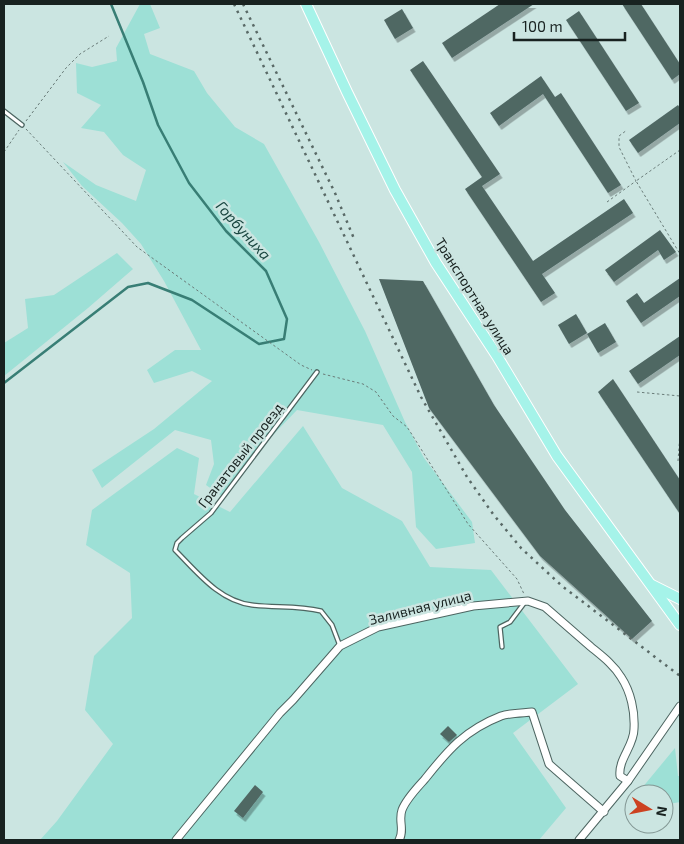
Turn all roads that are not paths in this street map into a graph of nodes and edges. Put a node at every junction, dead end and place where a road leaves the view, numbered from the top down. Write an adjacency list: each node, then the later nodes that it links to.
1 (306, 4): 5 (main road, Транспортная улица)
2 (4, 111): 3 (lane)
3 (22, 125)
4 (317, 372): 9 (lane, Гранатовый проезд)
5 (651, 585): 6 (main road); 8 (main road, Транспортная улица)
6 (680, 599)
7 (527, 601): 9 (street, Заливная улица); 10 (lane); 12 (street)
8 (680, 625)
9 (340, 646): 14 (street, Заливная улица)
10 (502, 647)
11 (680, 706): 12 (street)
12 (628, 781): 13 (street)
13 (604, 812): 15 (street); 16 (street)
14 (176, 840)
15 (399, 840)
16 (580, 840)

